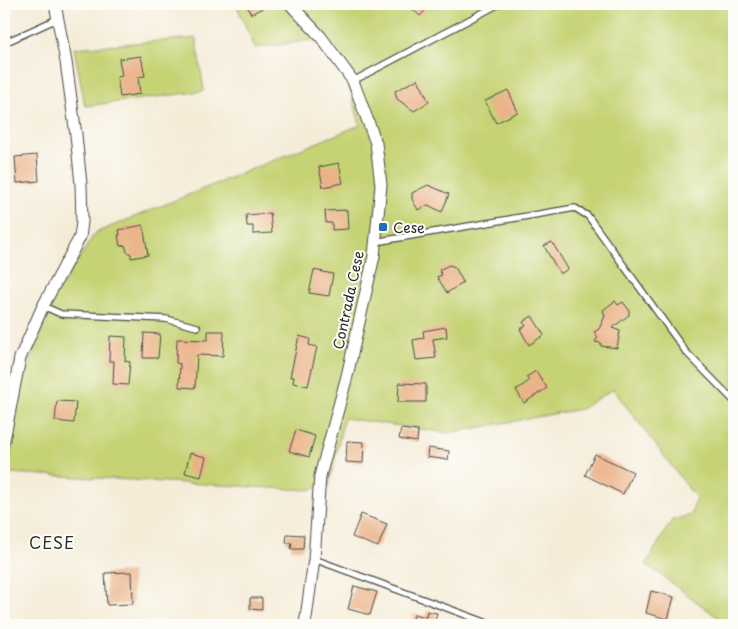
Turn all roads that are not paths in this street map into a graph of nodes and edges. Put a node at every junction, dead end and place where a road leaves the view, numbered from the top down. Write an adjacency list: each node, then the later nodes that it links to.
1 (55, 4): 4 (street)
2 (290, 4): 6 (street, Contrada Cese)
3 (499, 4): 6 (lane)
4 (57, 19): 5 (lane); 8 (street)
5 (4, 43)
6 (353, 81): 7 (street, Contrada Cese)
7 (375, 242): 10 (lane); 12 (street, Contrada Cese)
8 (43, 306): 9 (lane); 11 (street)
9 (197, 327)
10 (734, 401)
11 (4, 440)
12 (314, 559): 13 (street, Contrada Cese); 14 (lane)
13 (305, 625)
14 (493, 625)

